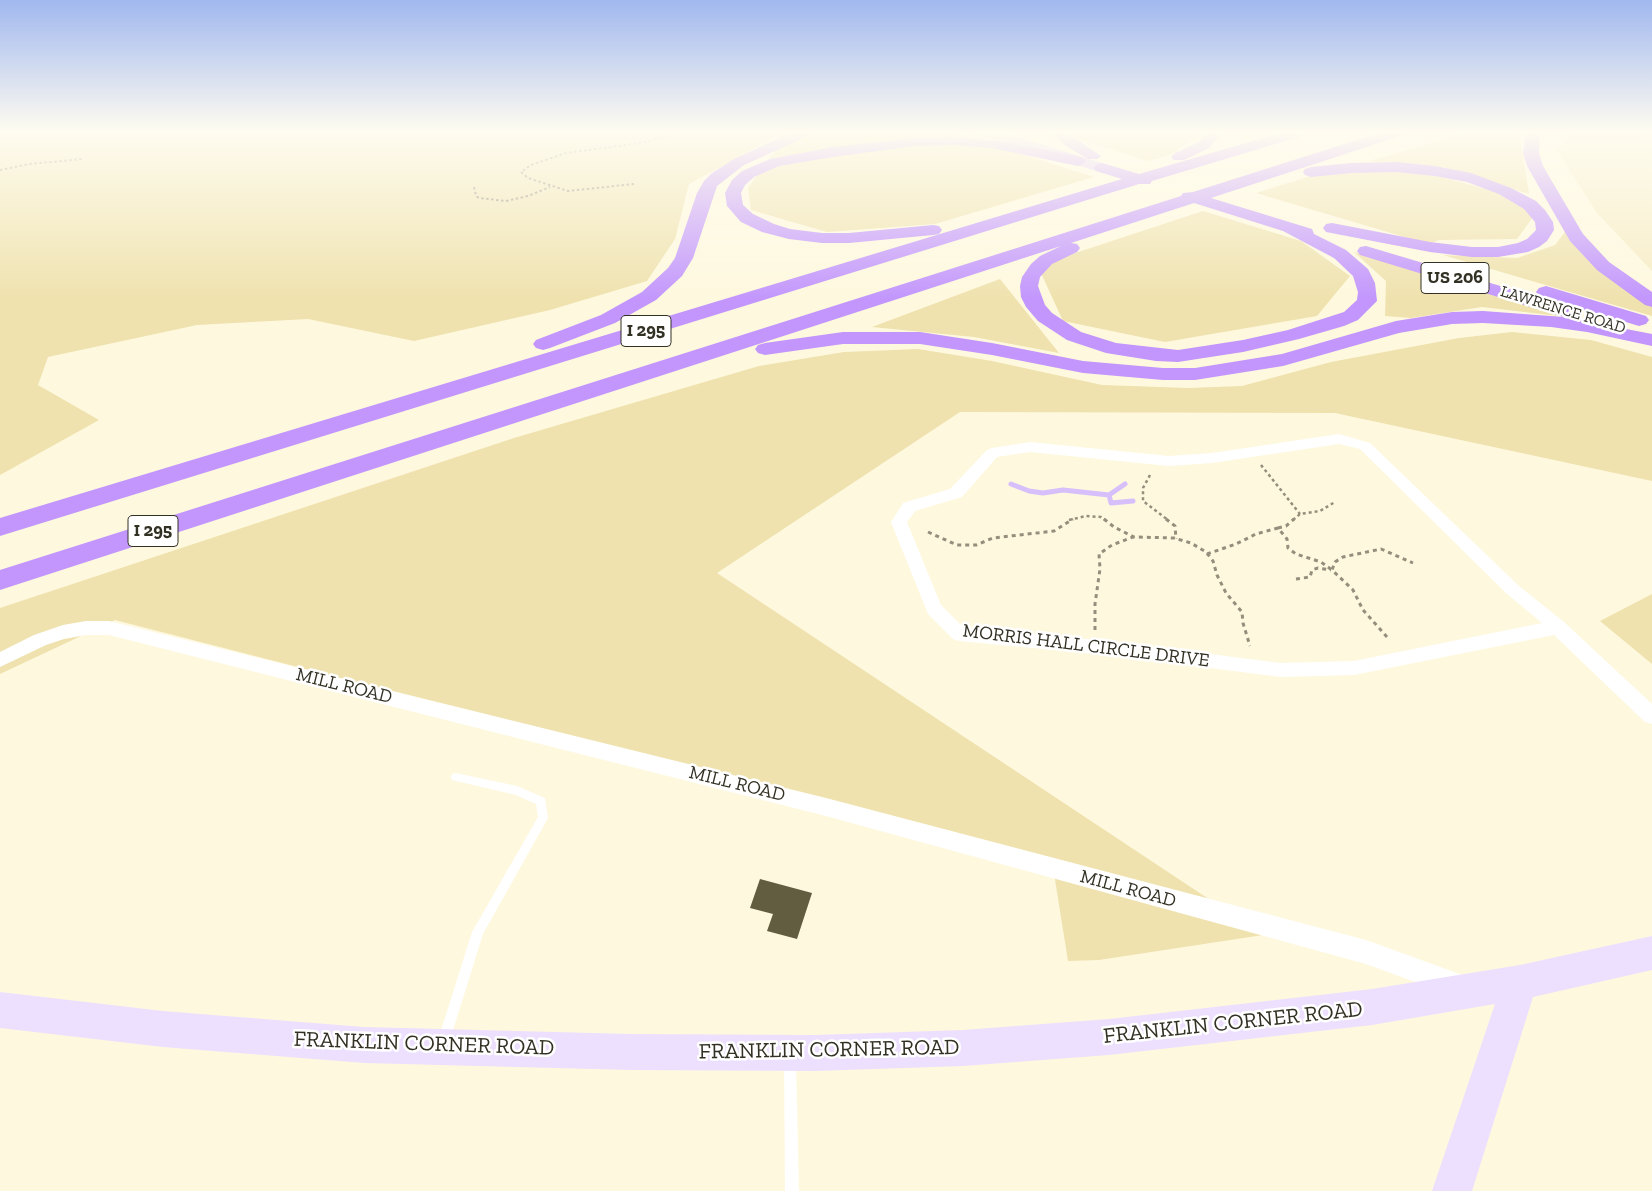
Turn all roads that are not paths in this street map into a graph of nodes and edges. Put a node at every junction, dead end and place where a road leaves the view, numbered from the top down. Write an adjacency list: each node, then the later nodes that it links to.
1 (708, 189): 18 (highway)
2 (734, 189): 11 (highway)
3 (1110, 189): 11 (highway, I 295)
4 (1173, 189): 13 (highway, LAWRENCE ROAD / US 206)
5 (1183, 189): 13 (highway, LAWRENCE ROAD / US 206)
6 (1221, 189): 10 (highway, I 295)
7 (1241, 189): 10 (highway)
8 (1499, 189): 14 (highway)
9 (1549, 189): 15 (highway)
10 (1204, 194): 12 (highway, I 295)
11 (1086, 196): 18 (highway, I 295)
12 (1159, 208): 13 (highway); 19 (highway, I 295)
13 (1289, 221): 14 (highway, LAWRENCE ROAD / US 206); 17 (highway, LAWRENCE ROAD / US 206)
14 (1332, 228): 16 (highway, LAWRENCE ROAD / US 206)
15 (1652, 301)
16 (1652, 324)
17 (1652, 338): 19 (highway)
18 (206, 465): 20 (highway, I 295)
19 (305, 482): 23 (highway, I 295)
20 (140, 484): 21 (highway); 22 (highway, I 295)
21 (0, 519)
22 (0, 527)
23 (0, 580)
24 (1558, 627): 24 (street, MORRIS HALL CIRCLE DRIVE); 26 (street, MORRIS HALL CIRCLE DRIVE)
25 (0, 660): 30 (street, MILL ROAD)
26 (1652, 716)
27 (456, 777): 32 (lane)
28 (1652, 953): 29 (street, FRANKLIN CORNER ROAD)
29 (1520, 982): 30 (street, FRANKLIN CORNER ROAD); 35 (street)
30 (1470, 990): 33 (street, FRANKLIN CORNER ROAD)
31 (0, 1010): 32 (street, FRANKLIN CORNER ROAD)
32 (441, 1047): 33 (street, FRANKLIN CORNER ROAD)
33 (790, 1053): 34 (lane)
34 (792, 1191)
35 (1452, 1191)

